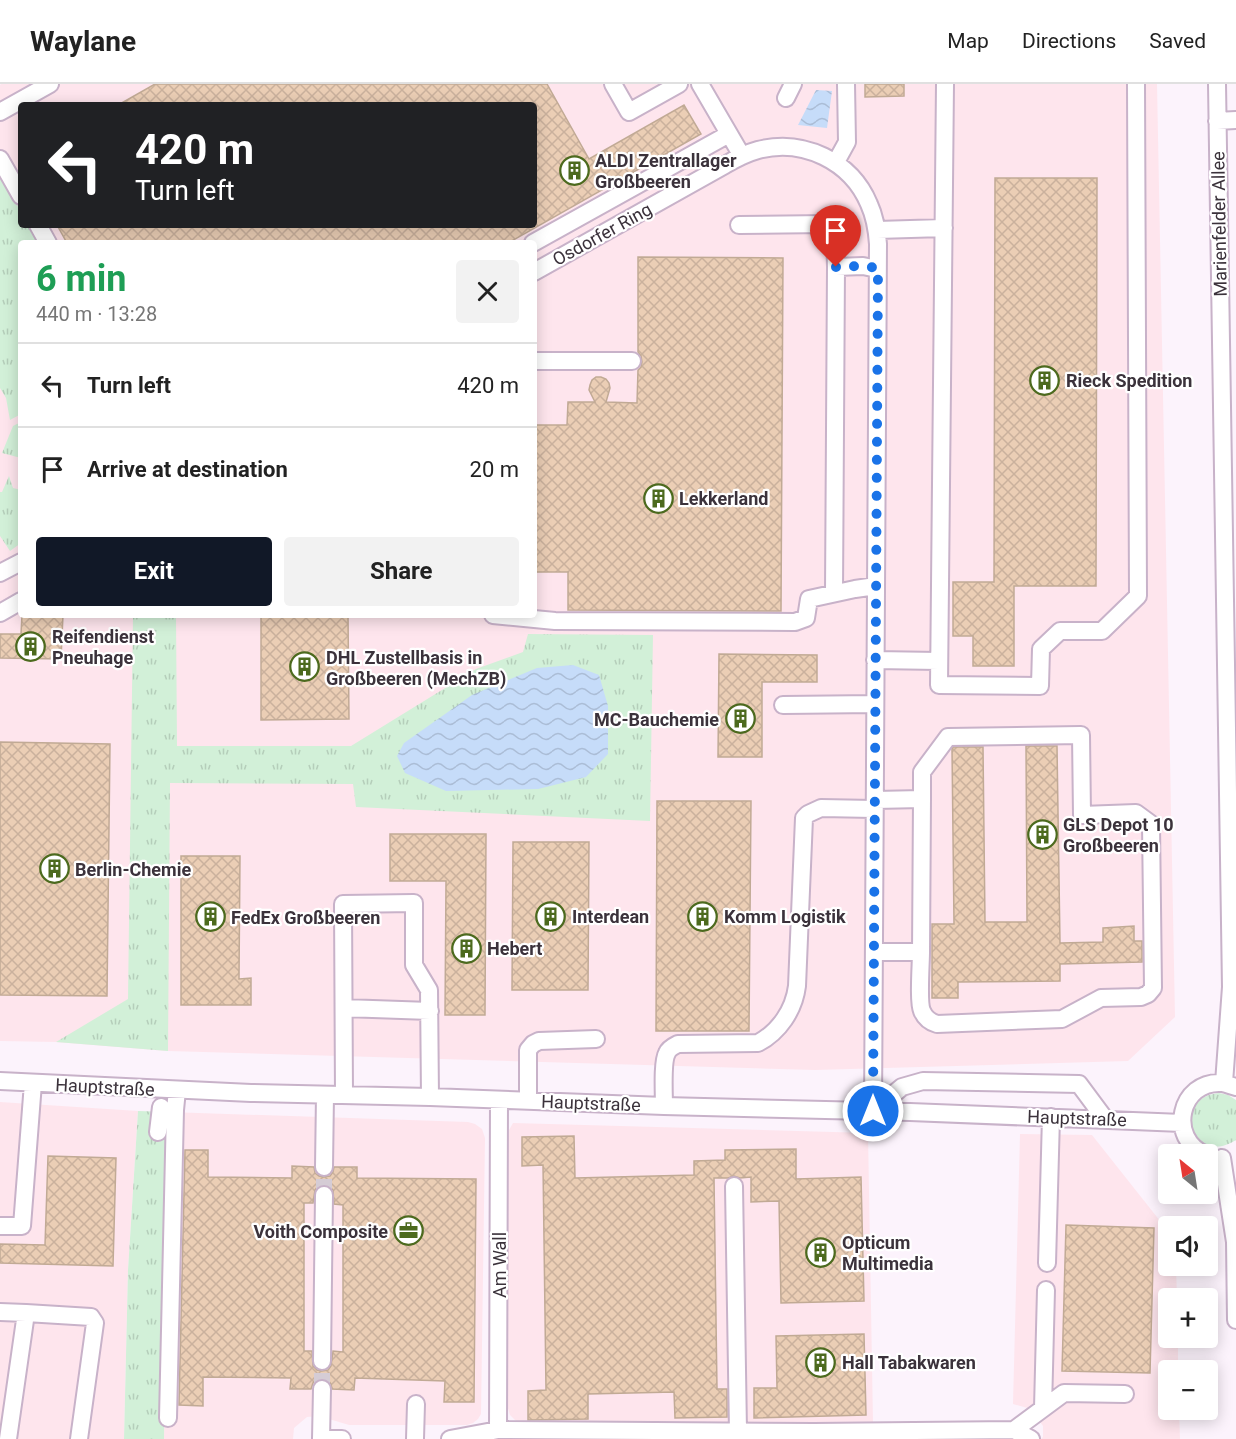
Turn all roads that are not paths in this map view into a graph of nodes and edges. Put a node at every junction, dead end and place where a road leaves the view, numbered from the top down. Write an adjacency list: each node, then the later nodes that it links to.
1 (50, 84): 9 (street)
2 (613, 84): 3 (street)
3 (679, 84)
4 (700, 84): 12 (street)
5 (846, 84): 15 (street)
6 (945, 84): 18 (street)
7 (1136, 84): 34 (street)
8 (1217, 84): 10 (street, Marienfelder Allee)
9 (0, 112)
10 (1217, 120): 11 (street); 46 (street, Marienfelder Allee)
11 (1236, 120)
12 (729, 134): 13 (street); 20 (street)
13 (742, 156): 15 (street, Osdorfer Ring); 23 (street, Osdorfer Ring)
14 (0, 159): 16 (street)
15 (836, 162): 19 (street, Osdorfer Ring)
16 (18, 191)
17 (739, 225): 21 (street)
18 (944, 228): 19 (street); 34 (street)
19 (877, 230): 22 (street, Osdorfer Ring)
20 (537, 241)
21 (836, 267): 22 (street); 29 (street)
22 (878, 268): 28 (street, Osdorfer Ring)
23 (537, 270)
24 (537, 361): 25 (street)
25 (632, 361)
26 (18, 564): 27 (street)
27 (0, 573)
28 (876, 586): 29 (street); 33 (street, Osdorfer Ring)
29 (834, 593): 32 (street)
30 (18, 603): 31 (street)
31 (0, 613)
32 (524, 618)
33 (875, 660): 34 (street); 35 (street, Osdorfer Ring)
34 (939, 661)
35 (875, 704): 36 (street); 38 (street, Osdorfer Ring)
36 (783, 705)
37 (922, 799): 38 (street); 40 (street); 40 (street)
38 (874, 804): 39 (street, Osdorfer Ring); 53 (street)
39 (874, 952): 40 (street); 55 (street, Osdorfer Ring)
40 (921, 952)
41 (344, 1008): 42 (street); 42 (street); 49 (street)
42 (430, 1011): 50 (street)
43 (596, 1039): 52 (street)
44 (0, 1081): 45 (street, Hauptstraße)
45 (33, 1083): 47 (street, Hauptstraße); 65 (street)
46 (1230, 1085): 58 (street)
47 (177, 1090): 48 (street, Hauptstraße); 76 (street)
48 (325, 1095): 49 (street, Hauptstraße); 62 (street)
49 (344, 1095): 50 (street, Hauptstraße)
50 (430, 1097): 51 (street, Hauptstraße)
51 (499, 1100): 52 (street, Hauptstraße); 77 (street, Am Wall)
52 (528, 1101): 53 (street, Hauptstraße)
53 (664, 1106): 55 (street, Hauptstraße)
54 (161, 1107): 59 (street)
55 (873, 1111): 56 (street, Hauptstraße); 57 (street)
56 (1051, 1117): 57 (street, Hauptstraße); 66 (street)
57 (1105, 1119): 58 (street, Hauptstraße)
58 (1182, 1123): 60 (street)
59 (158, 1132)
60 (1190, 1144)
61 (1218, 1155): 70 (street)
62 (324, 1167)
63 (734, 1186): 79 (street)
64 (324, 1194): 71 (street)
65 (0, 1226)
66 (1047, 1263)
67 (1046, 1290): 75 (street)
68 (0, 1312): 69 (street)
69 (26, 1313): 80 (street); 81 (street)
70 (1236, 1320)
71 (322, 1361)
72 (322, 1389): 82 (street)
73 (1125, 1394): 75 (street)
74 (416, 1404): 84 (street)
75 (1043, 1408): 78 (street)
76 (168, 1418)
77 (498, 1430): 79 (street); 85 (street)
78 (1014, 1430): 79 (street); 86 (street)
79 (738, 1431)
80 (8, 1439)
81 (79, 1439)
82 (321, 1439): 83 (street)
83 (342, 1439)
84 (415, 1439)
85 (450, 1439)
86 (1031, 1439)

